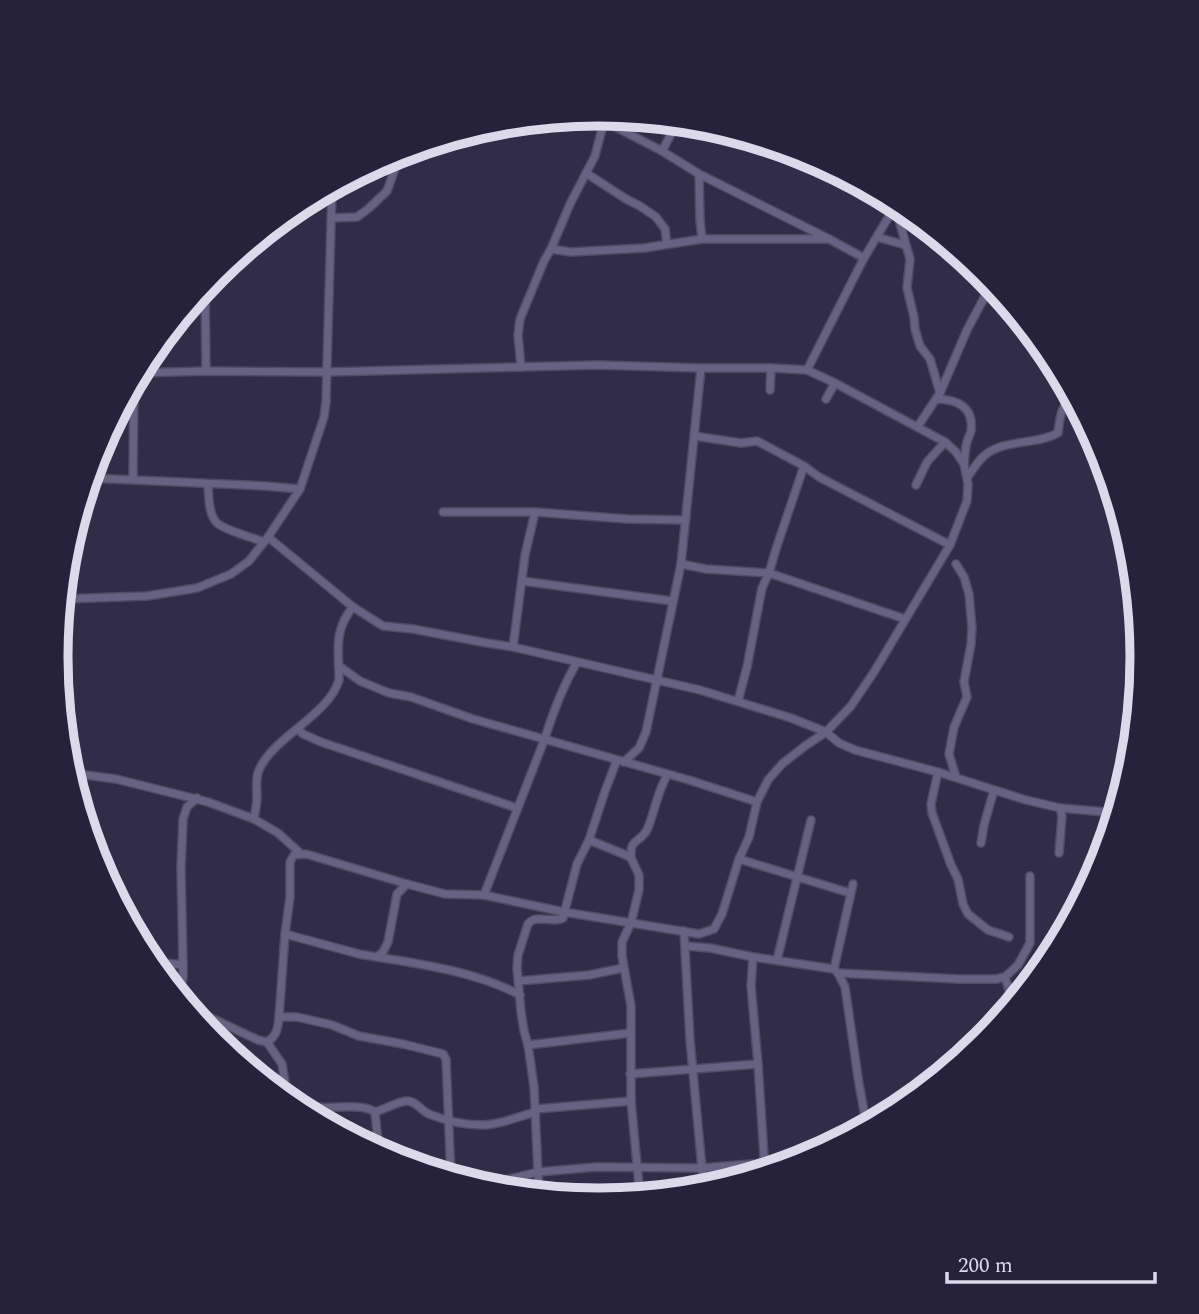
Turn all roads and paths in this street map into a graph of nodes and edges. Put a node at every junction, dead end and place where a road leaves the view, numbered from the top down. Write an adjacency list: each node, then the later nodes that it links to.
1 (604, 126): 6 (street)
2 (621, 127): 4 (street)
3 (673, 131): 4 (street)
4 (662, 151): 7 (street)
5 (396, 166): 10 (street)
6 (586, 173): 15 (street); 17 (street)
7 (699, 174): 13 (street); 14 (street)
8 (332, 198): 10 (street)
9 (892, 213): 12 (street)
10 (332, 218): 26 (street)
11 (899, 218): 16 (street)
12 (877, 237): 16 (street); 18 (street)
13 (702, 239): 14 (street); 15 (street)
14 (830, 239): 18 (street)
15 (667, 244): 17 (street)
16 (905, 245): 30 (street)
17 (551, 249): 21 (street)
18 (864, 258): 24 (street)
19 (986, 293): 30 (street)
20 (205, 301): 25 (street)
21 (522, 367): 22 (street); 26 (street)
22 (701, 368): 23 (street); 35 (street)
23 (771, 368): 24 (street); 29 (street)
24 (807, 370): 28 (street)
25 (206, 372): 26 (street); 27 (street)
26 (327, 372): 44 (street)
27 (151, 373)
28 (835, 383): 31 (street); 34 (street)
29 (770, 390)
30 (938, 396): 34 (street); 37 (street)
31 (826, 399)
32 (134, 401): 41 (street)
33 (1066, 403): 40 (street)
34 (918, 426): 36 (street)
35 (694, 436): 38 (street); 47 (street)
36 (945, 442): 37 (street); 43 (street)
37 (964, 464): 40 (street)
38 (804, 466): 49 (street); 52 (street)
39 (99, 478): 41 (street)
40 (967, 478): 49 (street)
41 (133, 479): 42 (street)
42 (208, 484): 44 (street); 48 (street)
43 (916, 485)
44 (300, 489): 48 (street)
45 (443, 512): 46 (street)
46 (535, 512): 47 (street); 53 (street)
47 (686, 520): 50 (street)
48 (266, 540): 54 (street); 56 (street)
49 (950, 545): 57 (street)
50 (681, 564): 52 (street); 55 (street)
51 (956, 565): 70 (street)
52 (769, 573): 57 (street); 62 (street)
53 (522, 581): 55 (street); 58 (street)
54 (72, 599)
55 (672, 601): 61 (street)
56 (353, 607): 58 (street); 60 (street)
57 (905, 620): 64 (street)
58 (513, 647): 59 (street)
59 (577, 662): 61 (street); 65 (street)
60 (339, 666): 63 (street); 65 (street)
61 (658, 680): 62 (street); 66 (street)
62 (738, 701): 64 (street)
63 (298, 729): 74 (street); 77 (street)
64 (826, 732): 67 (street); 73 (street)
65 (545, 738): 66 (street); 74 (street)
66 (620, 761): 69 (street); 79 (street)
67 (938, 772): 70 (street); 95 (street)
68 (81, 774): 72 (street)
69 (667, 775): 73 (street); 83 (street)
70 (956, 777): 71 (street)
71 (993, 790): 75 (street); 80 (street)
72 (197, 798): 77 (street); 101 (street)
73 (757, 802): 84 (street)
74 (517, 808): 90 (street)
75 (1060, 808): 76 (street); 82 (street)
76 (1108, 812)
77 (254, 819): 81 (street)
78 (811, 820): 85 (street)
79 (589, 840): 83 (street); 91 (street)
80 (981, 843)
81 (300, 853): 87 (street); 94 (street)
82 (1059, 853)
83 (631, 858): 92 (street)
84 (739, 859): 85 (street); 93 (street)
85 (797, 876): 89 (street); 99 (street)
86 (1030, 876): 104 (street)
87 (407, 884): 90 (street); 97 (street)
88 (853, 884): 89 (street)
89 (850, 893): 103 (street)
90 (484, 895): 91 (street)
91 (564, 912): 92 (street); 105 (street)
92 (631, 923): 93 (street); 102 (street)
93 (684, 931): 96 (street)
94 (285, 934): 97 (street); 110 (street)
95 (1009, 937)
96 (686, 946): 98 (street); 115 (street)
97 (377, 957): 108 (street)
98 (753, 957): 99 (street); 114 (street)
99 (777, 960): 103 (street)
100 (166, 963): 101 (street)
101 (183, 965): 106 (street)
102 (623, 968): 105 (street); 111 (street)
103 (836, 971): 104 (street); 122 (street)
104 (1005, 977): 107 (street)
105 (518, 981): 108 (street)
106 (182, 984)
107 (1010, 993)
108 (520, 995): 113 (street)
109 (209, 1017): 112 (street)
110 (279, 1017): 112 (street); 123 (street)
111 (631, 1033): 113 (street); 116 (street)
112 (267, 1042): 117 (street)
113 (528, 1045): 120 (street)
114 (758, 1064): 115 (street); 125 (street)
115 (692, 1068): 116 (street); 129 (street)
116 (630, 1074): 118 (street)
117 (285, 1085)
118 (631, 1101): 120 (street); 128 (street)
119 (319, 1108): 121 (street)
120 (536, 1110): 123 (street); 130 (street)
121 (375, 1112): 123 (street); 124 (street)
122 (865, 1117)
123 (450, 1122): 127 (street)
124 (378, 1139)
125 (764, 1162)
126 (759, 1163): 129 (street)
127 (451, 1167)
128 (638, 1167): 129 (street); 130 (street); 134 (street)
129 (702, 1168): 131 (street)
130 (538, 1172): 132 (street); 133 (street)
131 (703, 1178)
132 (506, 1180)
133 (539, 1185)
134 (639, 1187)

